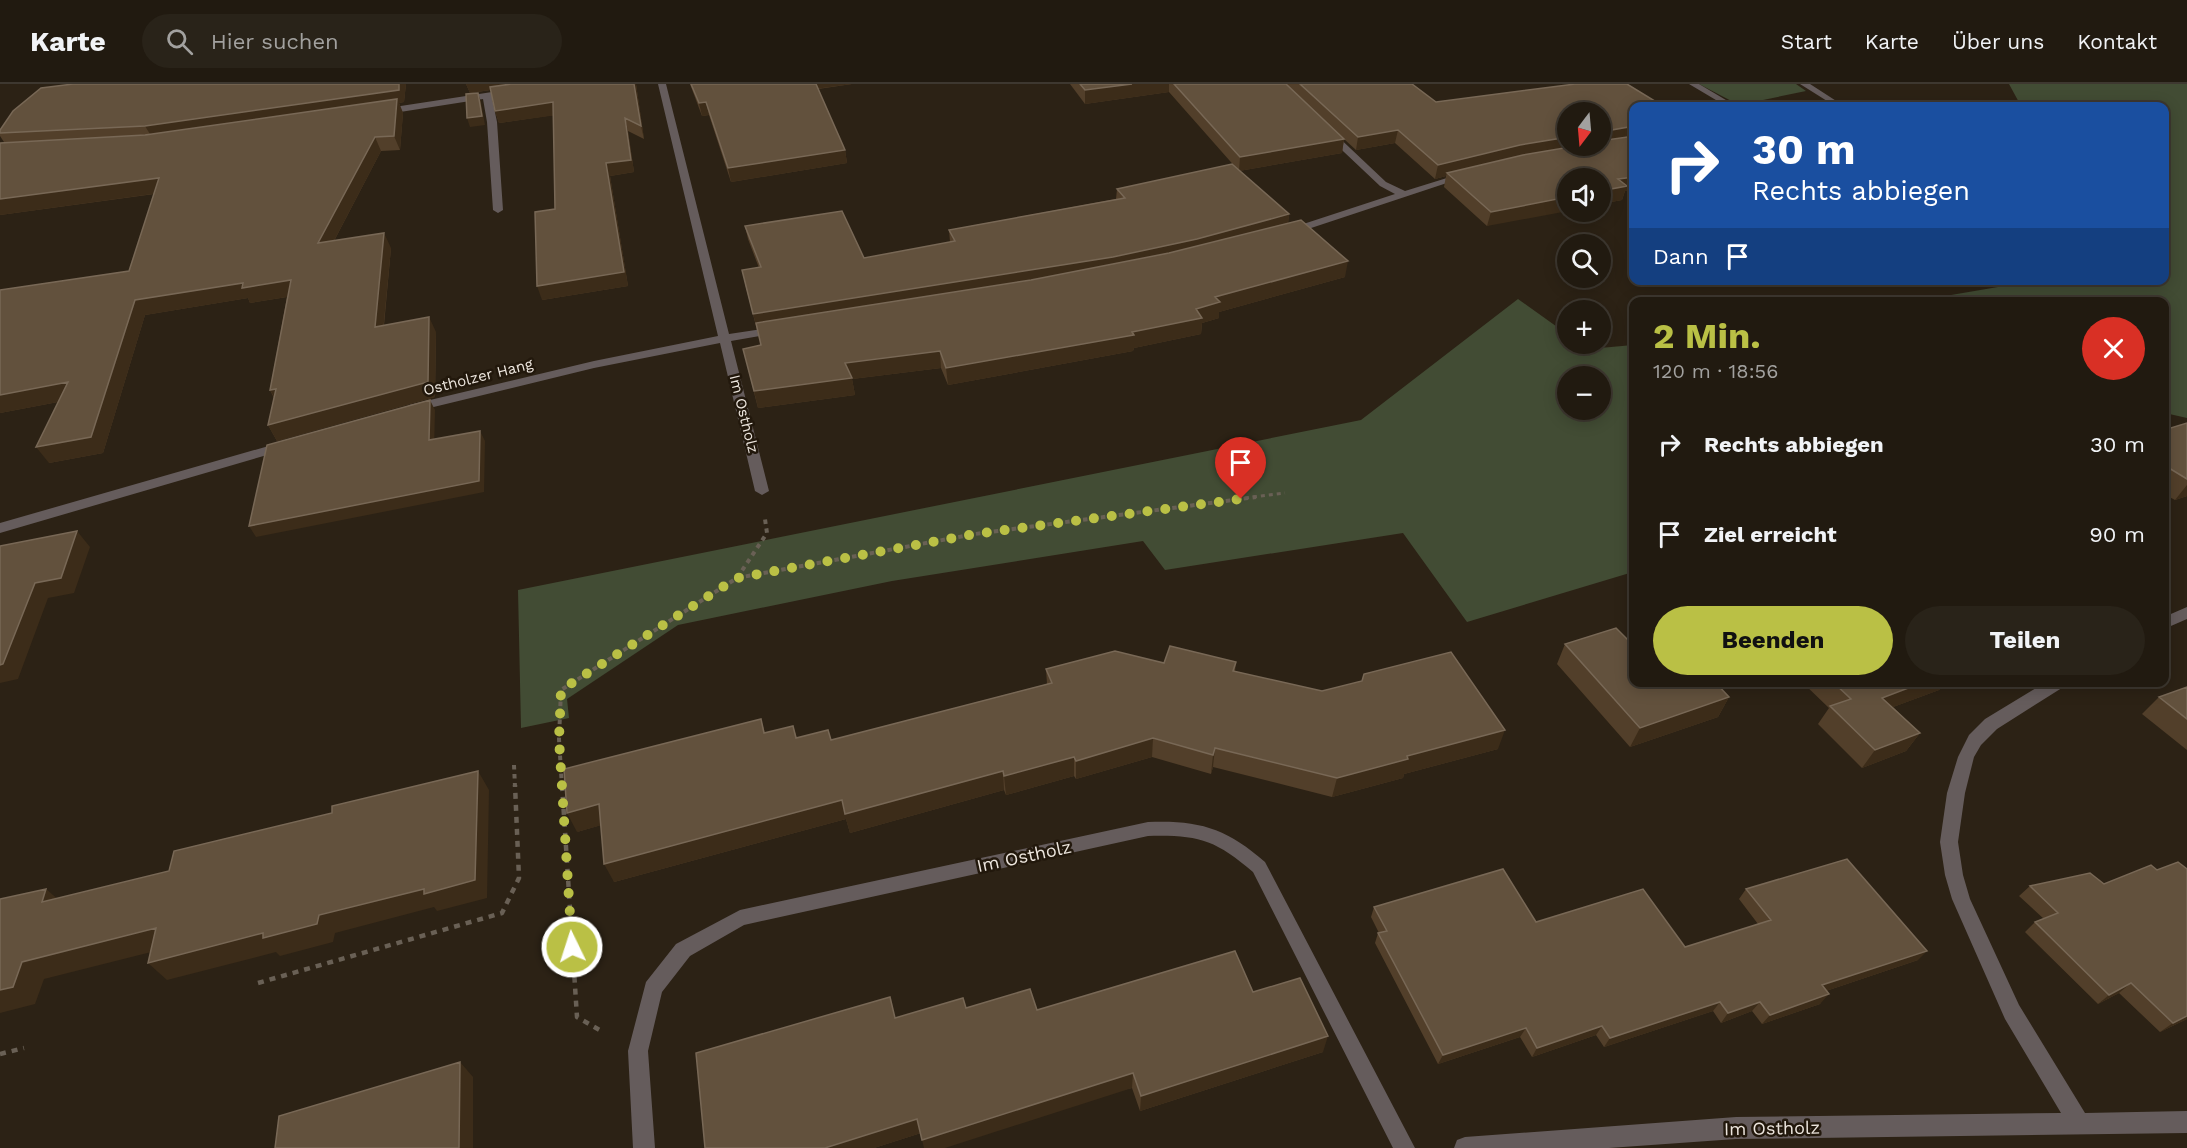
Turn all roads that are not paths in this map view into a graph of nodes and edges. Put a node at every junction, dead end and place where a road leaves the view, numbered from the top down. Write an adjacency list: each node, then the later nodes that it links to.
1 (662, 84): 15 (street)
2 (1693, 84): 6 (street)
3 (1804, 84): 7 (street)
4 (521, 91): 5 (street)
5 (488, 96): 8 (street); 12 (street)
6 (1725, 102)
7 (1833, 102)
8 (373, 113)
9 (1318, 123): 11 (street)
10 (1476, 172): 11 (street)
11 (1402, 194): 13 (street)
12 (498, 210)
13 (1272, 237)
14 (793, 327): 15 (street, Ostholzer Hang)
15 (725, 337): 16 (street, Ostholzer Hang); 18 (street, Im Ostholz)
16 (400, 411)
17 (293, 443): 19 (street)
18 (762, 491)
19 (0, 528)
20 (2187, 612): 21 (street)
21 (2169, 621)
22 (2051, 687): 24 (street)
23 (2187, 1122): 24 (street, Im Ostholz)
24 (2079, 1123): 27 (street, Im Ostholz)
25 (644, 1148): 26 (street, Im Ostholz)
26 (1404, 1148)
27 (1466, 1148)

